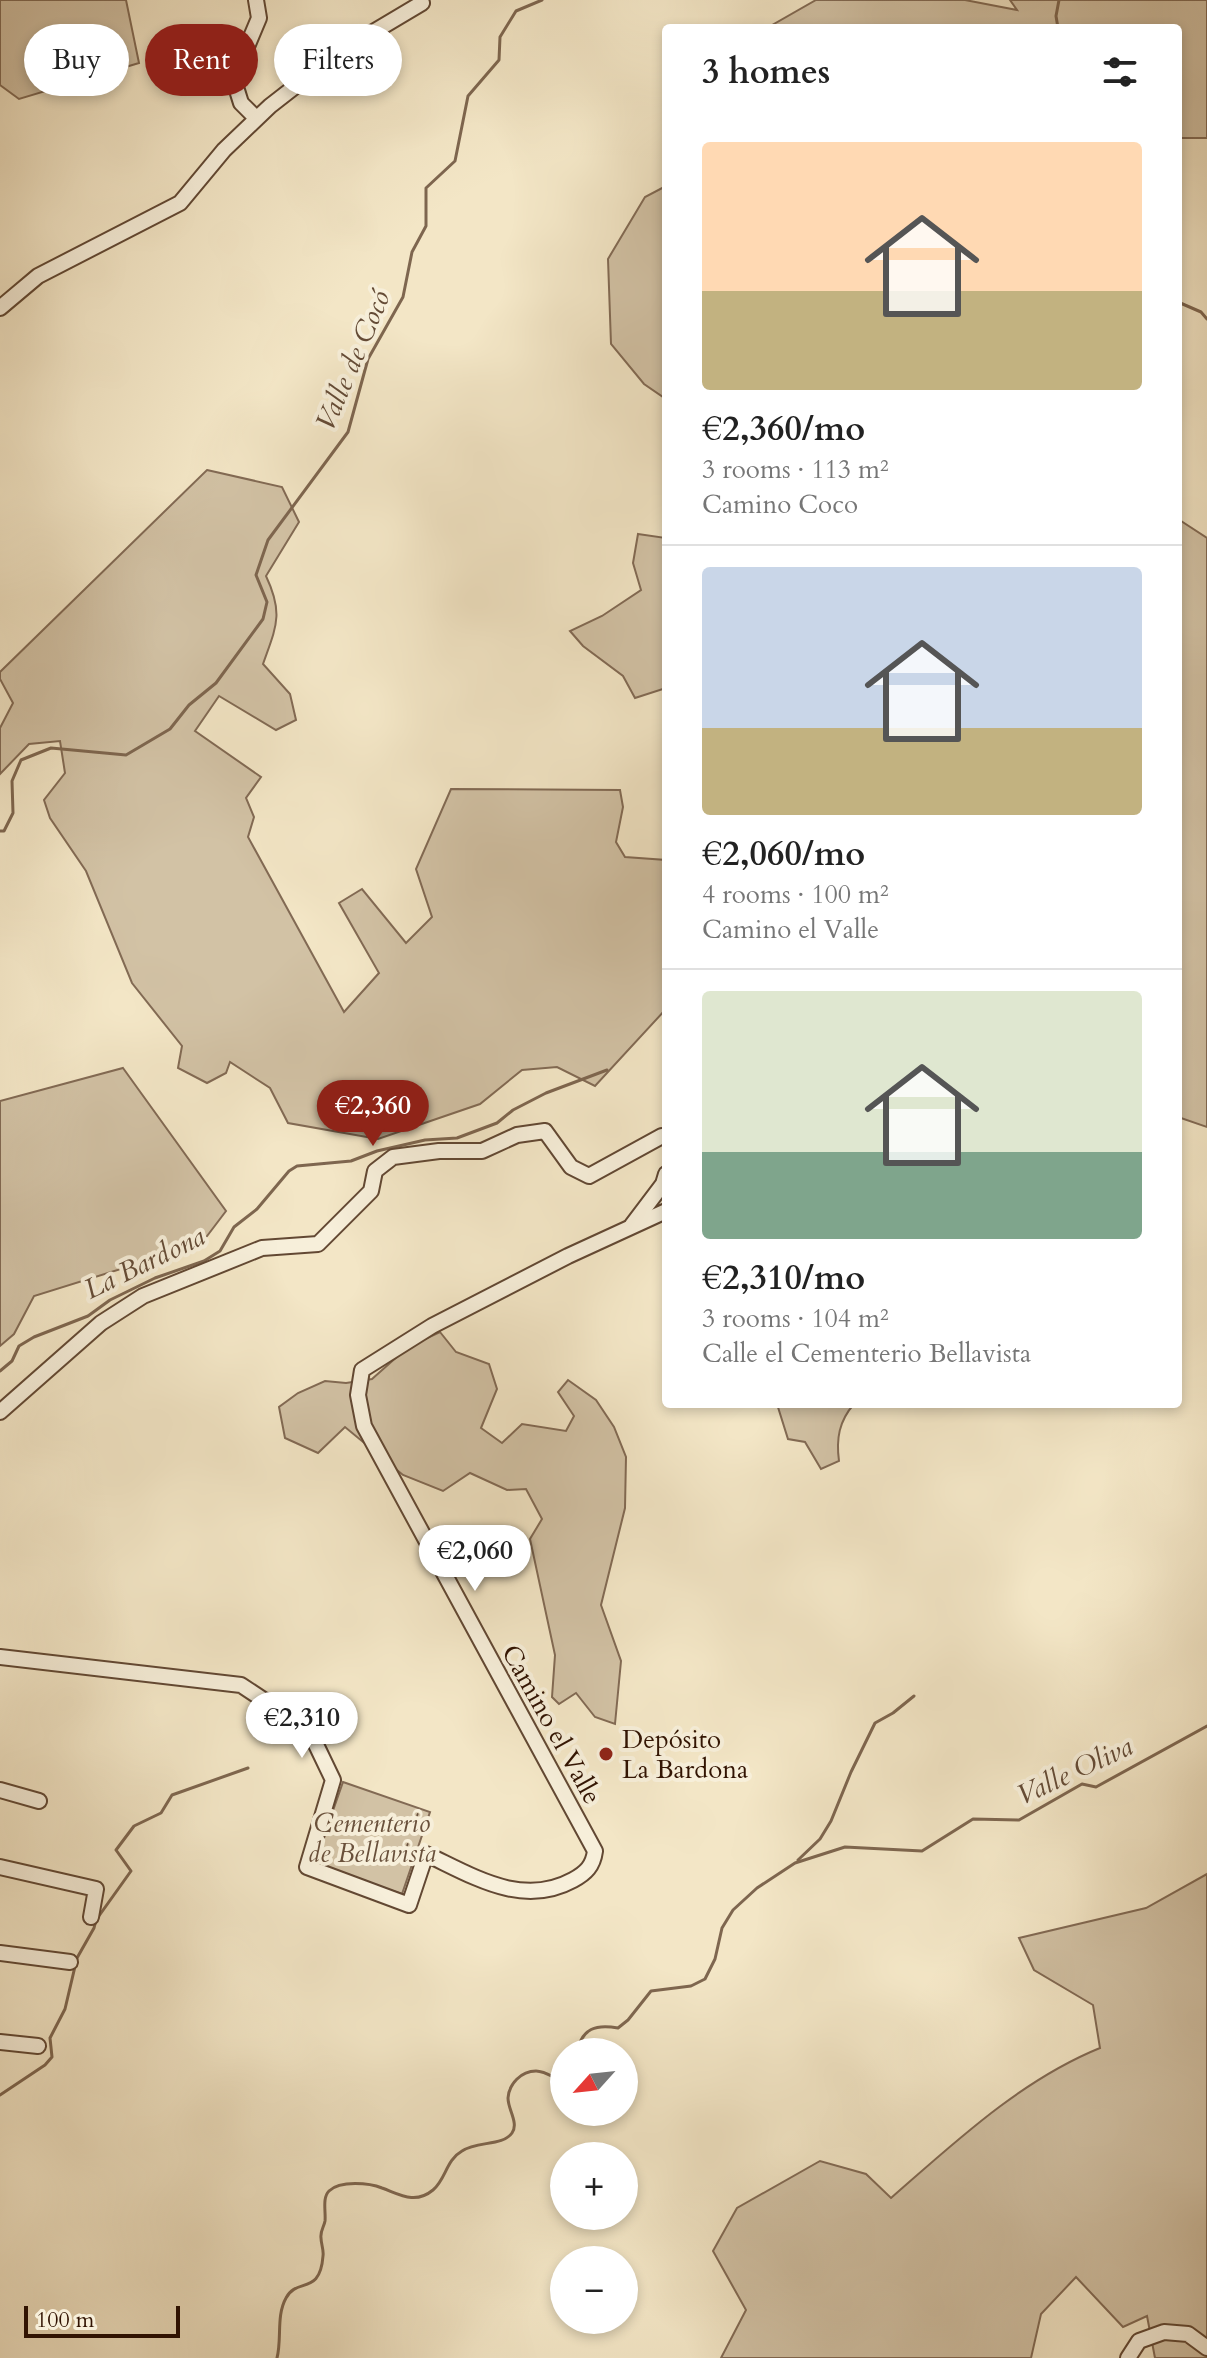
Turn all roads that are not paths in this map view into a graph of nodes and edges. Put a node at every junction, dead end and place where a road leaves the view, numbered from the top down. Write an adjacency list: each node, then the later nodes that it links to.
1 (256, 0): 3 (street)
2 (422, 3): 3 (street)
3 (256, 118): 4 (street)
4 (0, 308)
5 (662, 1136): 9 (street)
6 (662, 1185): 8 (street)
7 (662, 1213): 8 (street)
8 (630, 1228): 10 (street, Camino el Valle)
9 (0, 1412)
10 (0, 1657)
11 (0, 1790): 12 (street)
12 (39, 1801)
13 (0, 1867): 14 (street)
14 (91, 1917)
15 (0, 1953): 16 (street)
16 (70, 1962)
17 (0, 2042): 18 (street)
18 (38, 2046)
19 (1207, 2348): 20 (street)
20 (1128, 2358)

